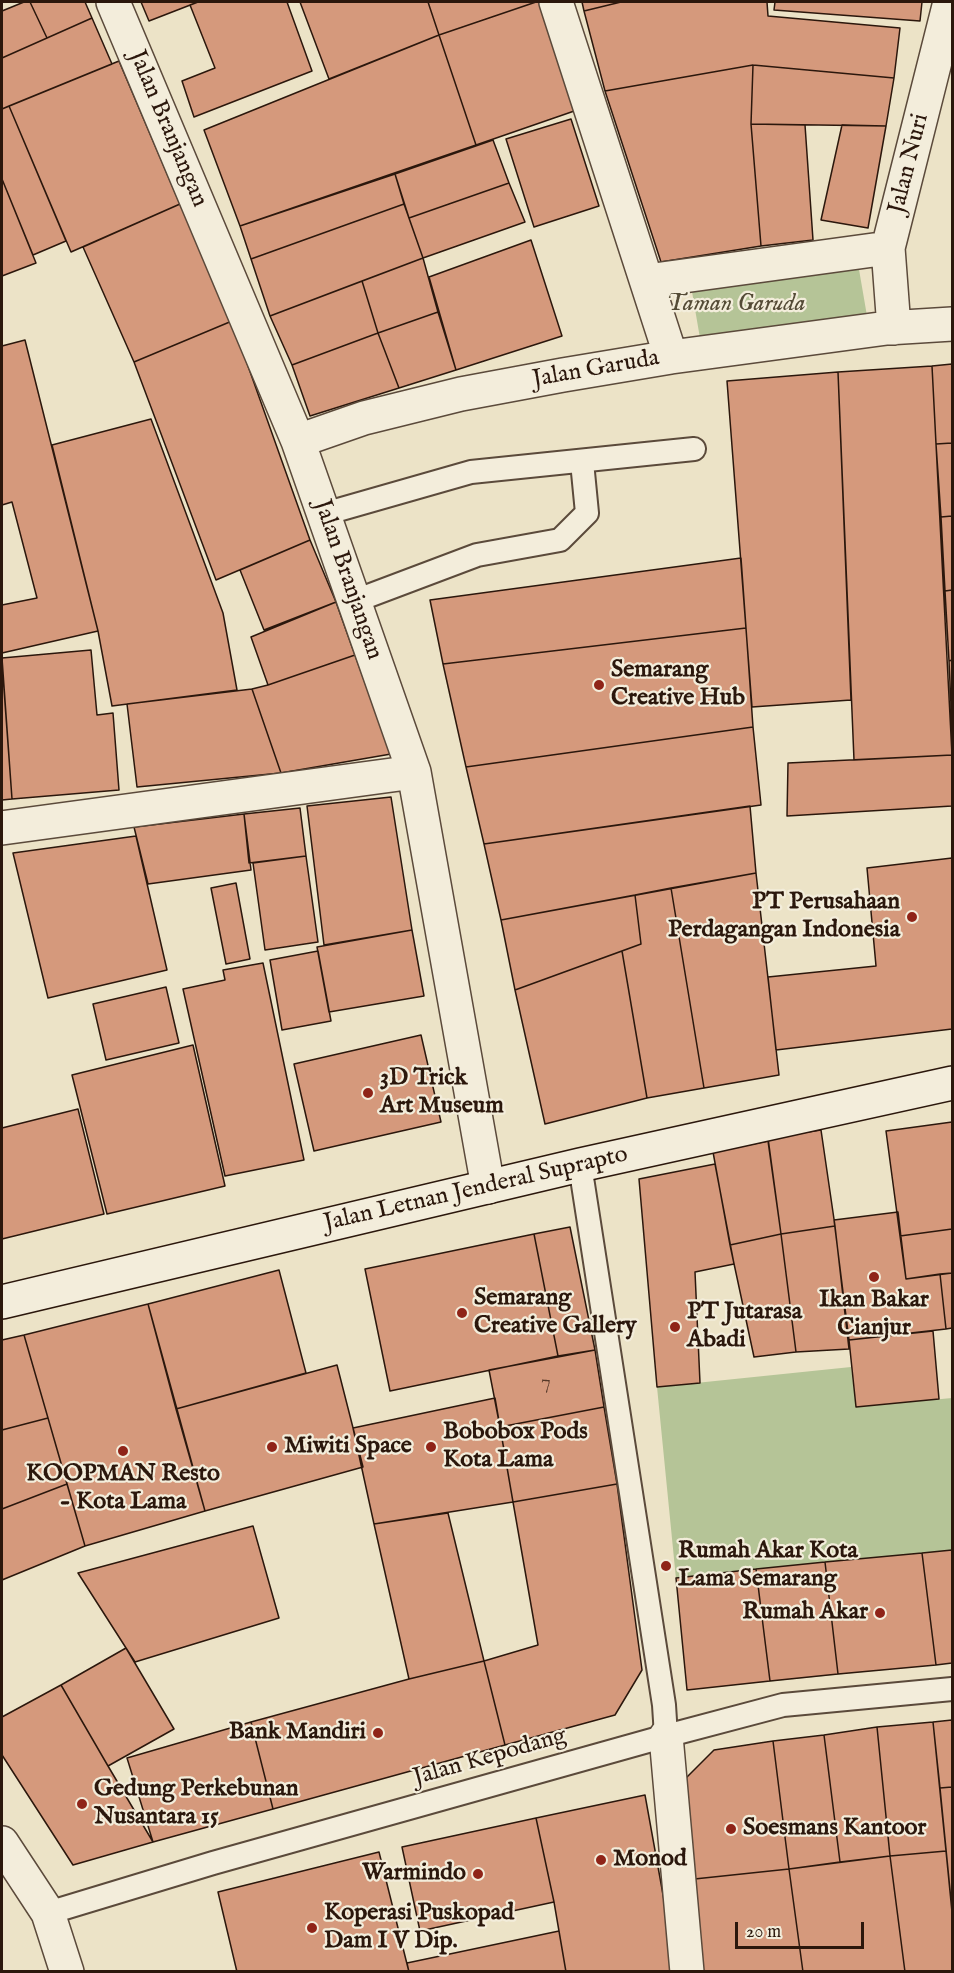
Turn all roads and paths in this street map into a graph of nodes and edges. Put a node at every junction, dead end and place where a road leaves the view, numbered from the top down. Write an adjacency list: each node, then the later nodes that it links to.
1 (113, 2): 9 (street, Jalan Branjangan)
2 (556, 2): 5 (street, Jalan Garuda)
3 (950, 2): 4 (street, Jalan Nuri)
4 (888, 248): 5 (street); 7 (street, Jalan Nuri)
5 (647, 281): 8 (street, Jalan Garuda)
6 (952, 324): 7 (street)
7 (894, 327): 8 (street)
8 (672, 357): 9 (street, Jalan Garuda)
9 (298, 441): 12 (street, Jalan Branjangan)
10 (694, 450): 11 (lane)
11 (582, 462): 12 (lane); 13 (lane)
12 (324, 514): 13 (street, Jalan Branjangan)
13 (355, 601): 14 (street, Jalan Branjangan)
14 (414, 772): 15 (street); 18 (street, Jalan Branjangan)
15 (2, 828)
16 (952, 1083): 17 (street, Jalan Letnan Jenderal Suprapto)
17 (580, 1165): 18 (street, Jalan Letnan Jenderal Suprapto); 21 (lane)
18 (488, 1186): 19 (street, Jalan Letnan Jenderal Suprapto)
19 (2, 1302)
20 (952, 1689): 21 (lane, Jalan Kepodang)
21 (666, 1736): 23 (lane, Jalan Kepodang); 25 (street)
22 (2, 1843): 23 (street)
23 (48, 1913): 24 (street)
24 (67, 1971)
25 (687, 1971)

